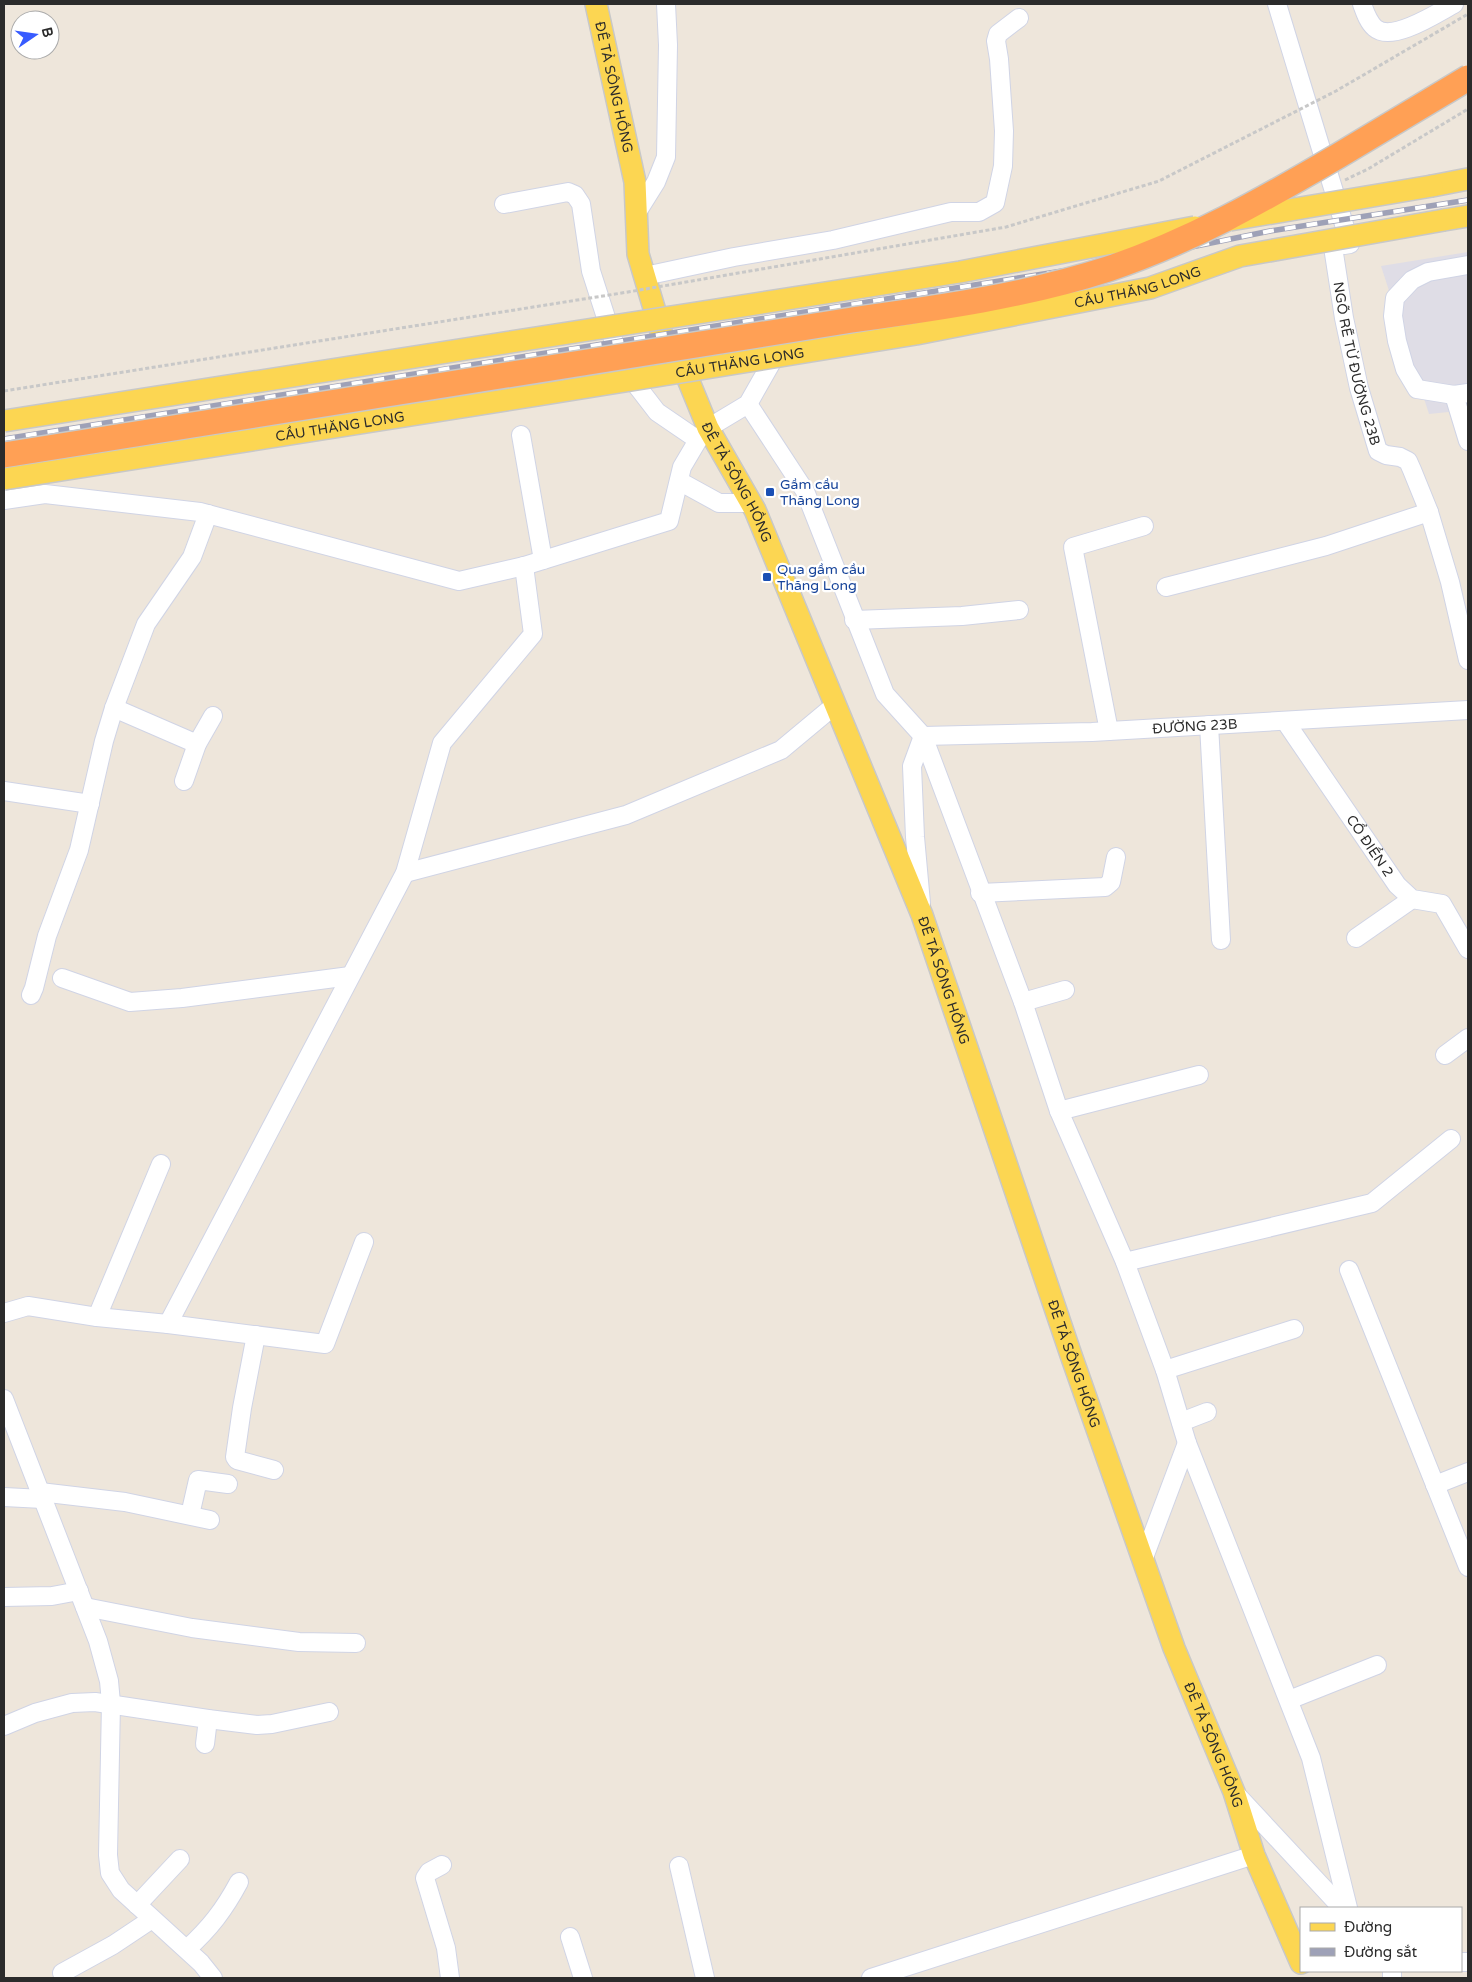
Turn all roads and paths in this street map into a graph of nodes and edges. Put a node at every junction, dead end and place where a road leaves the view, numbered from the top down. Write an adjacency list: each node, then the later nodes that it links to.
1 (596, 4): 11 (main road, ĐÊ TẢ SÔNG HỒNG)
2 (666, 4): 11 (street)
3 (1277, 4): 13 (street)
4 (1362, 4): 5 (street)
5 (1454, 4)
6 (1468, 14): 16 (path, bridge)
7 (1019, 18): 15 (street)
8 (1468, 78): 23 (highway, CẦU THĂNG LONG, bridge)
9 (1468, 179): 19 (main road, bridge)
10 (504, 204): 20 (street)
11 (636, 214): 15 (main road, ĐÊ TẢ SÔNG HỒNG)
12 (1468, 216): 24 (main road, CẦU THĂNG LONG, bridge)
13 (1333, 247): 18 (street); 28 (street, NGÕ RẼ TỪ ĐƯỜNG 23B)
14 (1468, 265): 17 (street)
15 (645, 276): 20 (main road, ĐÊ TẢ SÔNG HỒNG)
16 (4, 391)
17 (1461, 394): 22 (street)
18 (748, 404): 20 (street); 35 (street)
19 (4, 420)
20 (703, 434): 25 (street); 27 (main road, ĐÊ TẢ SÔNG HỒNG)
21 (521, 435): 31 (street)
22 (1468, 441)
23 (4, 455)
24 (4, 479)
25 (679, 481): 27 (street); 31 (street)
26 (4, 500): 29 (street)
27 (751, 503): 37 (main road, ĐÊ TẢ SÔNG HỒNG)
28 (1429, 512): 33 (street); 36 (street, NGÕ RẼ TỪ ĐƯỜNG 23B)
29 (208, 514): 32 (street); 38 (street)
30 (1144, 526): 43 (street)
31 (543, 560): 32 (street)
32 (524, 566): 50 (street)
33 (1166, 587)
34 (1019, 610): 35 (street)
35 (854, 620): 44 (street)
36 (1468, 660)
37 (835, 705): 50 (street); 53 (main road, ĐÊ TẢ SÔNG HỒNG)
38 (114, 708): 45 (street); 48 (street)
39 (1468, 710): 41 (street, ĐƯỜNG 23B)
40 (213, 716): 45 (street)
41 (1285, 721): 42 (street, ĐƯỜNG 23B); 52 (street, CỔ ĐIỂN 2)
42 (1210, 725): 43 (street, ĐƯỜNG 23B); 55 (street)
43 (1109, 730): 44 (street, ĐƯỜNG 23B)
44 (923, 736): 51 (street); 53 (street)
45 (196, 744): 46 (street)
46 (184, 781)
47 (4, 791): 48 (street)
48 (90, 804): 60 (street)
49 (1116, 857): 51 (street)
50 (405, 873): 57 (street)
51 (980, 893): 61 (street)
52 (1412, 899): 54 (street); 56 (street)
53 (922, 915): 89 (main road, ĐÊ TẢ SÔNG HỒNG)
54 (1356, 938)
55 (1221, 940)
56 (1468, 949)
57 (350, 976): 58 (street); 73 (street)
58 (62, 978)
59 (1065, 990): 61 (street)
60 (31, 995)
61 (1023, 1002): 65 (street)
62 (1468, 1038): 63 (street)
63 (1445, 1055)
64 (1199, 1075): 65 (street)
65 (1059, 1111): 69 (street)
66 (1450, 1139): 69 (street)
67 (161, 1164): 72 (street)
68 (364, 1242): 75 (street)
69 (1125, 1262): 76 (street)
70 (1348, 1270): 84 (street)
71 (4, 1313): 72 (street)
72 (97, 1317): 73 (street)
73 (168, 1324): 75 (street)
74 (1294, 1329): 76 (street)
75 (256, 1335): 81 (street)
76 (1165, 1370): 79 (street)
77 (4, 1399): 86 (street)
78 (1207, 1412): 79 (street)
79 (1181, 1422): 80 (street)
80 (1187, 1443): 89 (street); 95 (street)
81 (274, 1470)
82 (1468, 1472): 84 (street)
83 (228, 1484): 87 (street)
84 (1435, 1485): 90 (street)
85 (4, 1496): 86 (street)
86 (41, 1496): 87 (street); 92 (street)
87 (190, 1515): 88 (street)
88 (210, 1520)
89 (1143, 1560): 101 (main road, ĐÊ TẢ SÔNG HỒNG)
90 (1468, 1567)
91 (4, 1596): 92 (street)
92 (82, 1599): 93 (street); 96 (street)
93 (356, 1643)
94 (1377, 1665): 95 (street)
95 (1288, 1700): 109 (street)
96 (111, 1704): 98 (street); 99 (street); 107 (street)
97 (329, 1712): 98 (street)
98 (208, 1719): 100 (street)
99 (4, 1726)
100 (205, 1744)
101 (1234, 1792): 102 (main road, ĐÊ TẢ SÔNG HỒNG); 108 (street)
102 (1254, 1855): 113 (main road, ĐÊ TẢ SÔNG HỒNG); 115 (street)
103 (180, 1860): 107 (street)
104 (442, 1865): 117 (street)
105 (679, 1866): 119 (street)
106 (239, 1882): 112 (street)
107 (137, 1905): 110 (street)
108 (1341, 1907)
109 (1348, 1907)
110 (152, 1919): 112 (street); 114 (street)
111 (570, 1937): 118 (street)
112 (187, 1949): 116 (street)
113 (1300, 1961)
114 (62, 1973)
115 (909, 1973): 120 (street)
116 (212, 1978)
117 (450, 1978)
118 (583, 1978)
119 (705, 1978)
120 (871, 1978)

